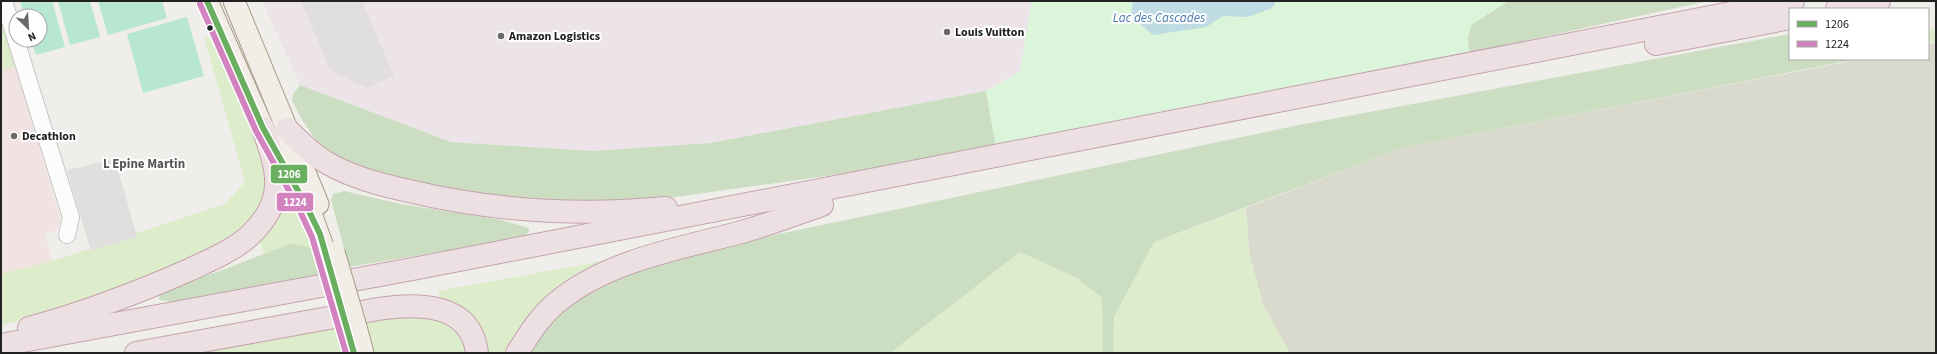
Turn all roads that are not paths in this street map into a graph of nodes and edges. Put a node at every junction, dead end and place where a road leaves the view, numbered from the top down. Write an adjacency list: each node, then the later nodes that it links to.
1 (4, 1): 7 (street)
2 (206, 1): 10 (main road)
3 (234, 1): 11 (main road)
4 (1793, 1): 12 (highway)
5 (1879, 1): 6 (highway)
6 (1842, 8)
7 (8, 14)
8 (1789, 18): 12 (highway)
9 (18, 48): 13 (street)
10 (263, 128): 14 (main road); 16 (highway)
11 (287, 129): 12 (highway); 14 (main road)
12 (825, 197): 17 (highway); 18 (highway); 23 (highway)
13 (67, 235)
14 (330, 253): 15 (main road)
15 (352, 328): 20 (main road); 21 (main road)
16 (1, 335)
17 (1, 345)
18 (28, 353)
19 (136, 353): 22 (highway)
20 (354, 353)
21 (363, 353)
22 (477, 353)
23 (517, 353)

